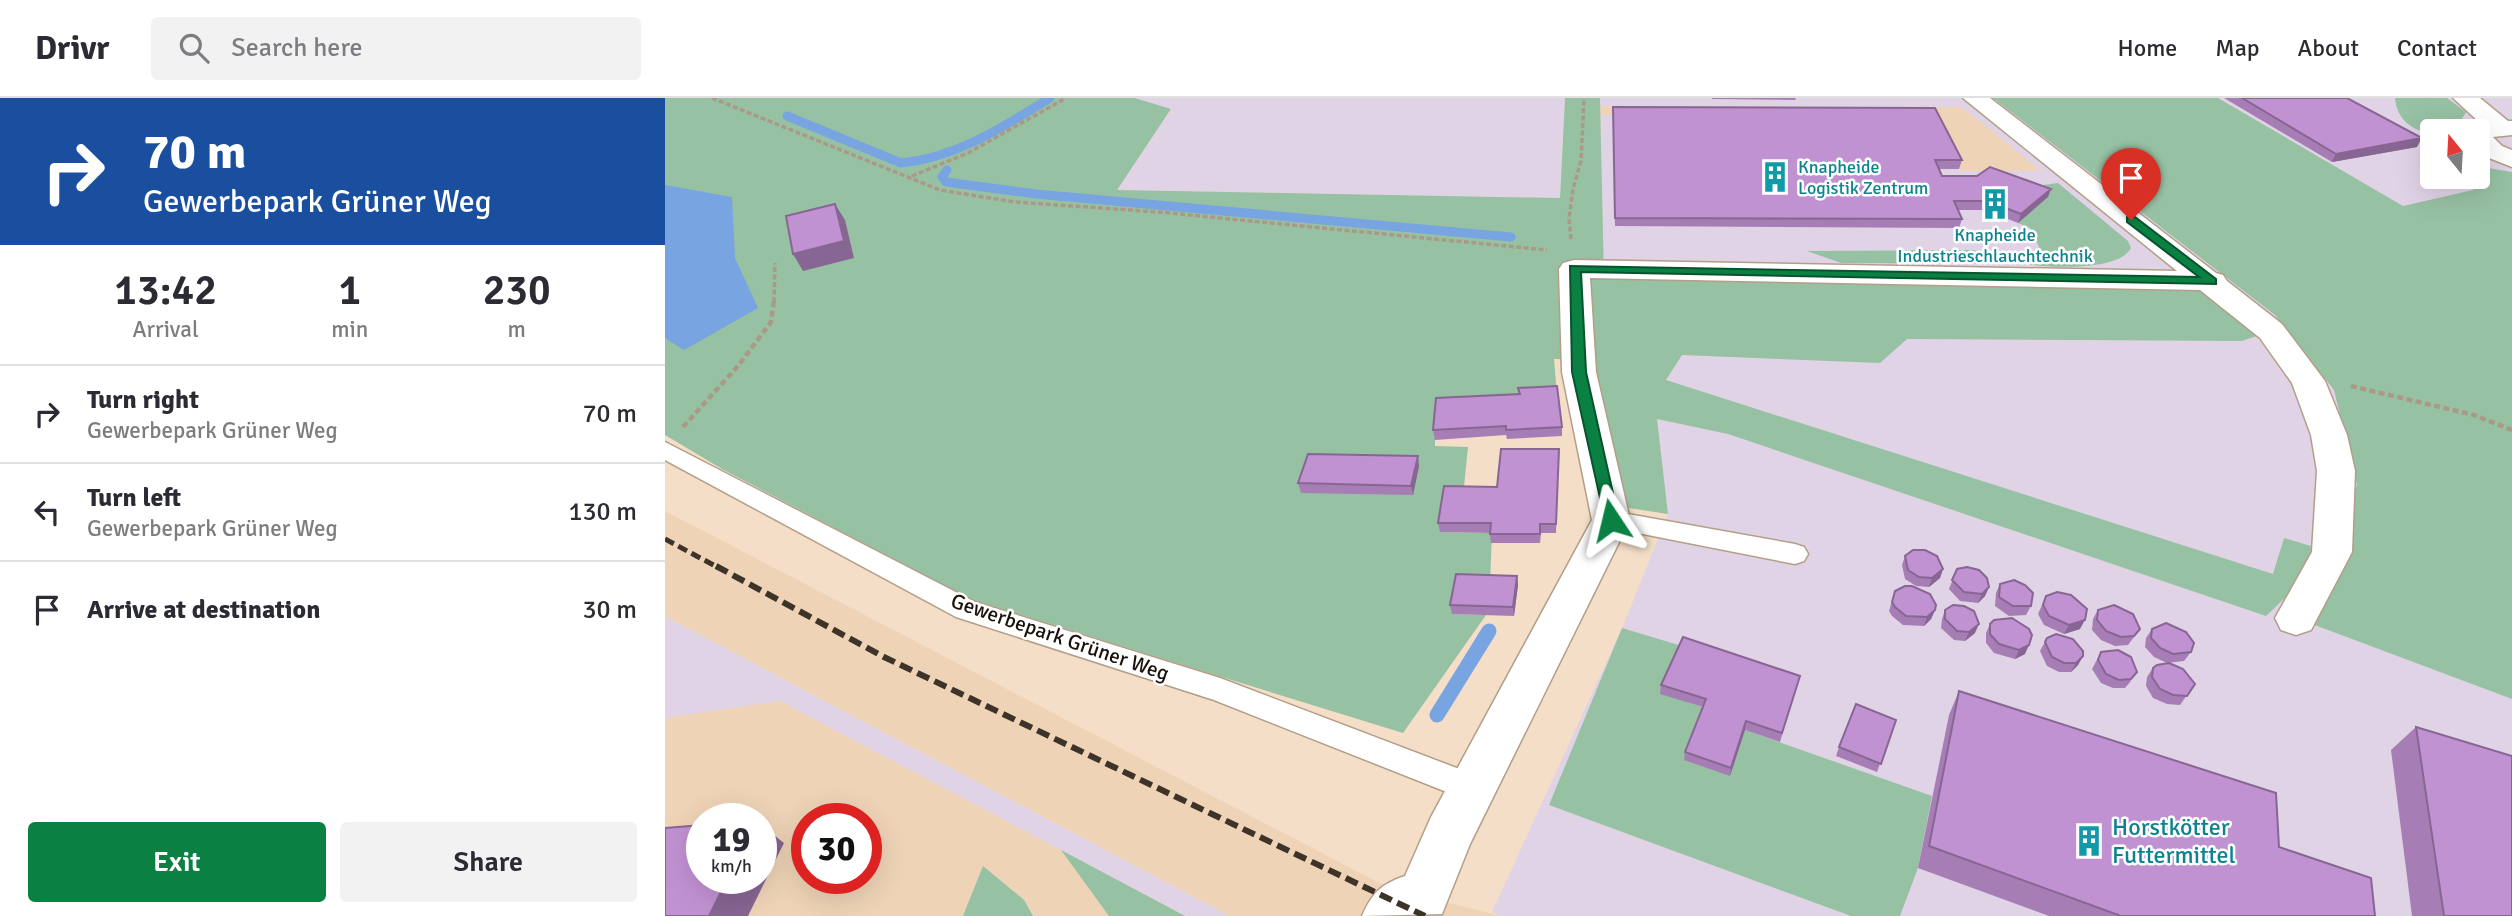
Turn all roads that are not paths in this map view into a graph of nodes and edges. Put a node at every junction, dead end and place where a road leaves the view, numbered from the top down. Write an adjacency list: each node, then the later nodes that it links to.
1 (1975, 98): 5 (street)
2 (2465, 98): 3 (street)
3 (2506, 128): 4 (street)
4 (2512, 159)
5 (2212, 281): 7 (street); 9 (street)
6 (672, 440): 10 (lane, Gewerbepark Grüner Weg)
7 (1611, 520): 8 (lane); 10 (street)
8 (1795, 554)
9 (2296, 618)
10 (1472, 788): 11 (street)
11 (1394, 910)

